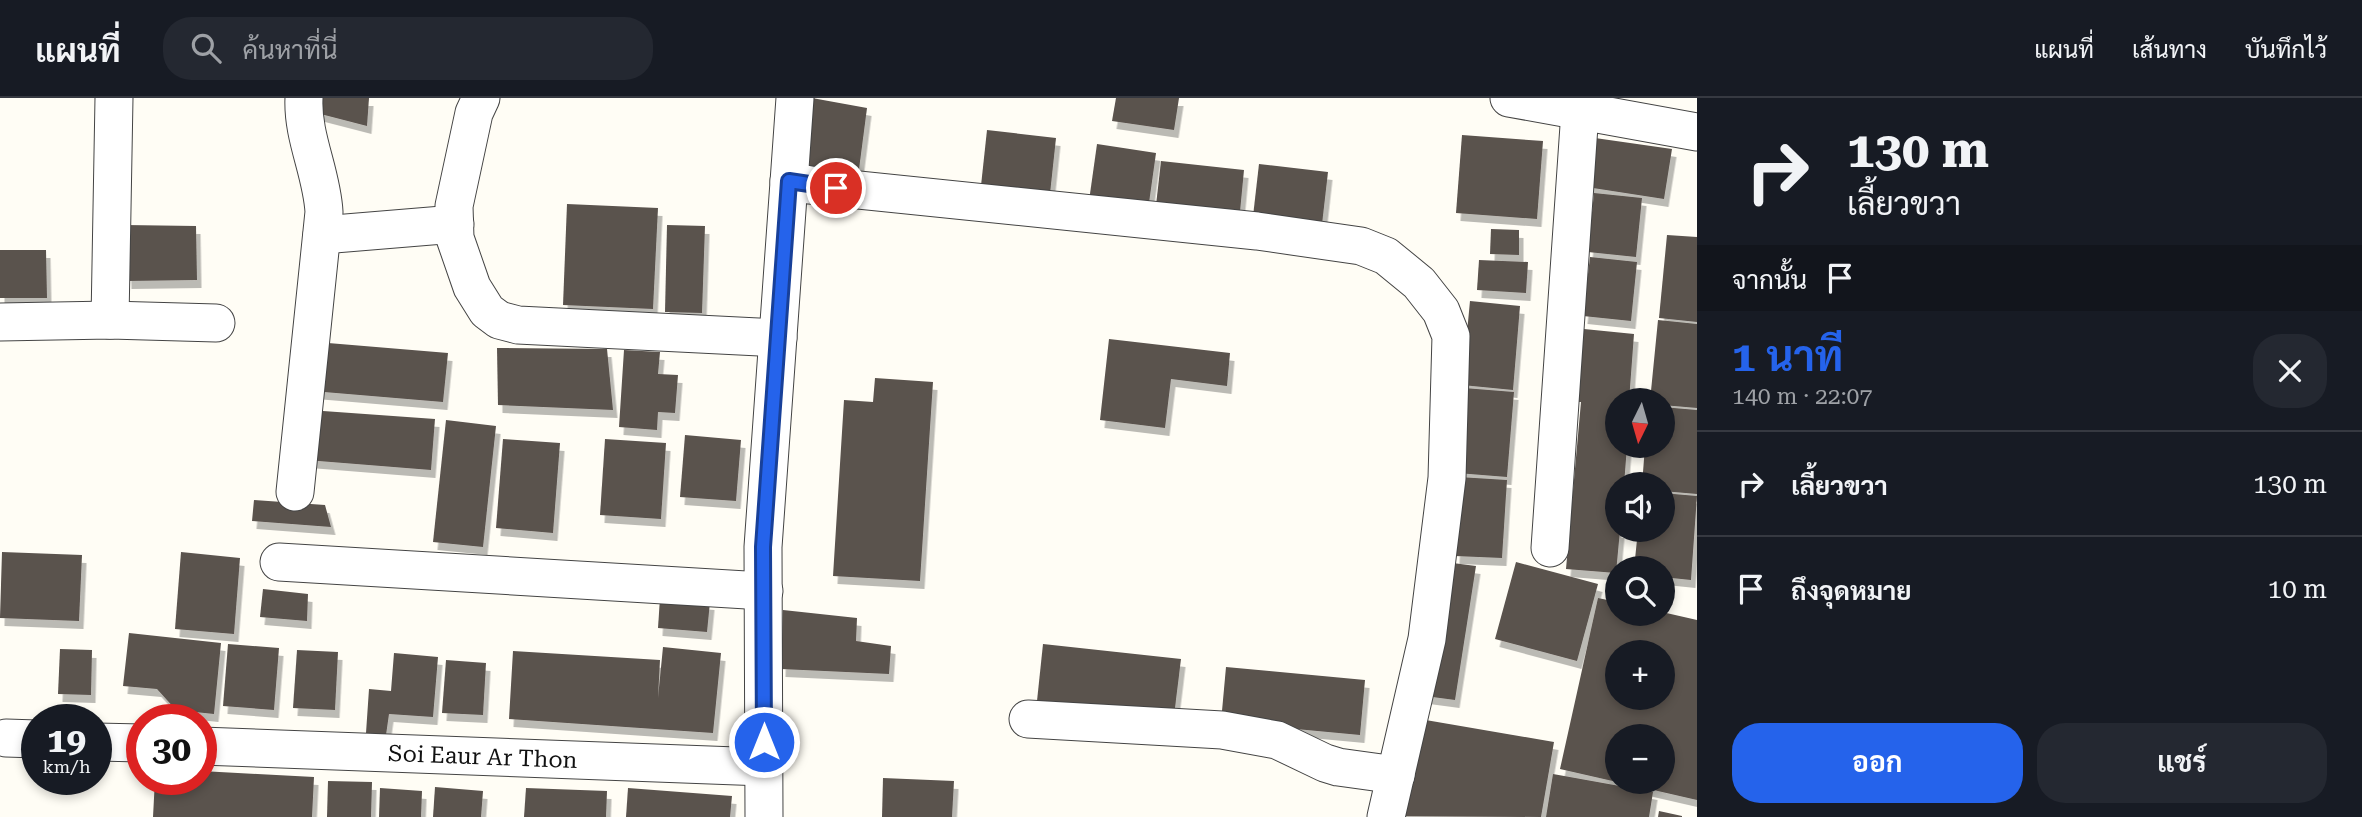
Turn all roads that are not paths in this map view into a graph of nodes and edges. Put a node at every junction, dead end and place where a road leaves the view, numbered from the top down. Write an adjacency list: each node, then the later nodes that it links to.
1 (114, 98): 11 (street)
2 (304, 98): 10 (street)
3 (481, 98): 9 (street)
4 (795, 98): 8 (street)
5 (1509, 98): 6 (street)
6 (1580, 111): 7 (street); 16 (street)
7 (1697, 132)
8 (789, 181): 14 (street); 22 (street)
9 (455, 224): 10 (street); 14 (street)
10 (322, 235): 15 (street)
11 (110, 320): 12 (street); 13 (street)
12 (0, 322)
13 (216, 323)
14 (778, 338): 18 (street)
15 (295, 492)
16 (1550, 548)
17 (279, 562): 18 (street)
18 (764, 591): 21 (street)
19 (1028, 719): 22 (street)
20 (217, 747): 21 (street, Soi Eaur Ar Thon)
21 (764, 767): 23 (street)
22 (1396, 775): 24 (street)
23 (764, 817)
24 (1386, 817)

